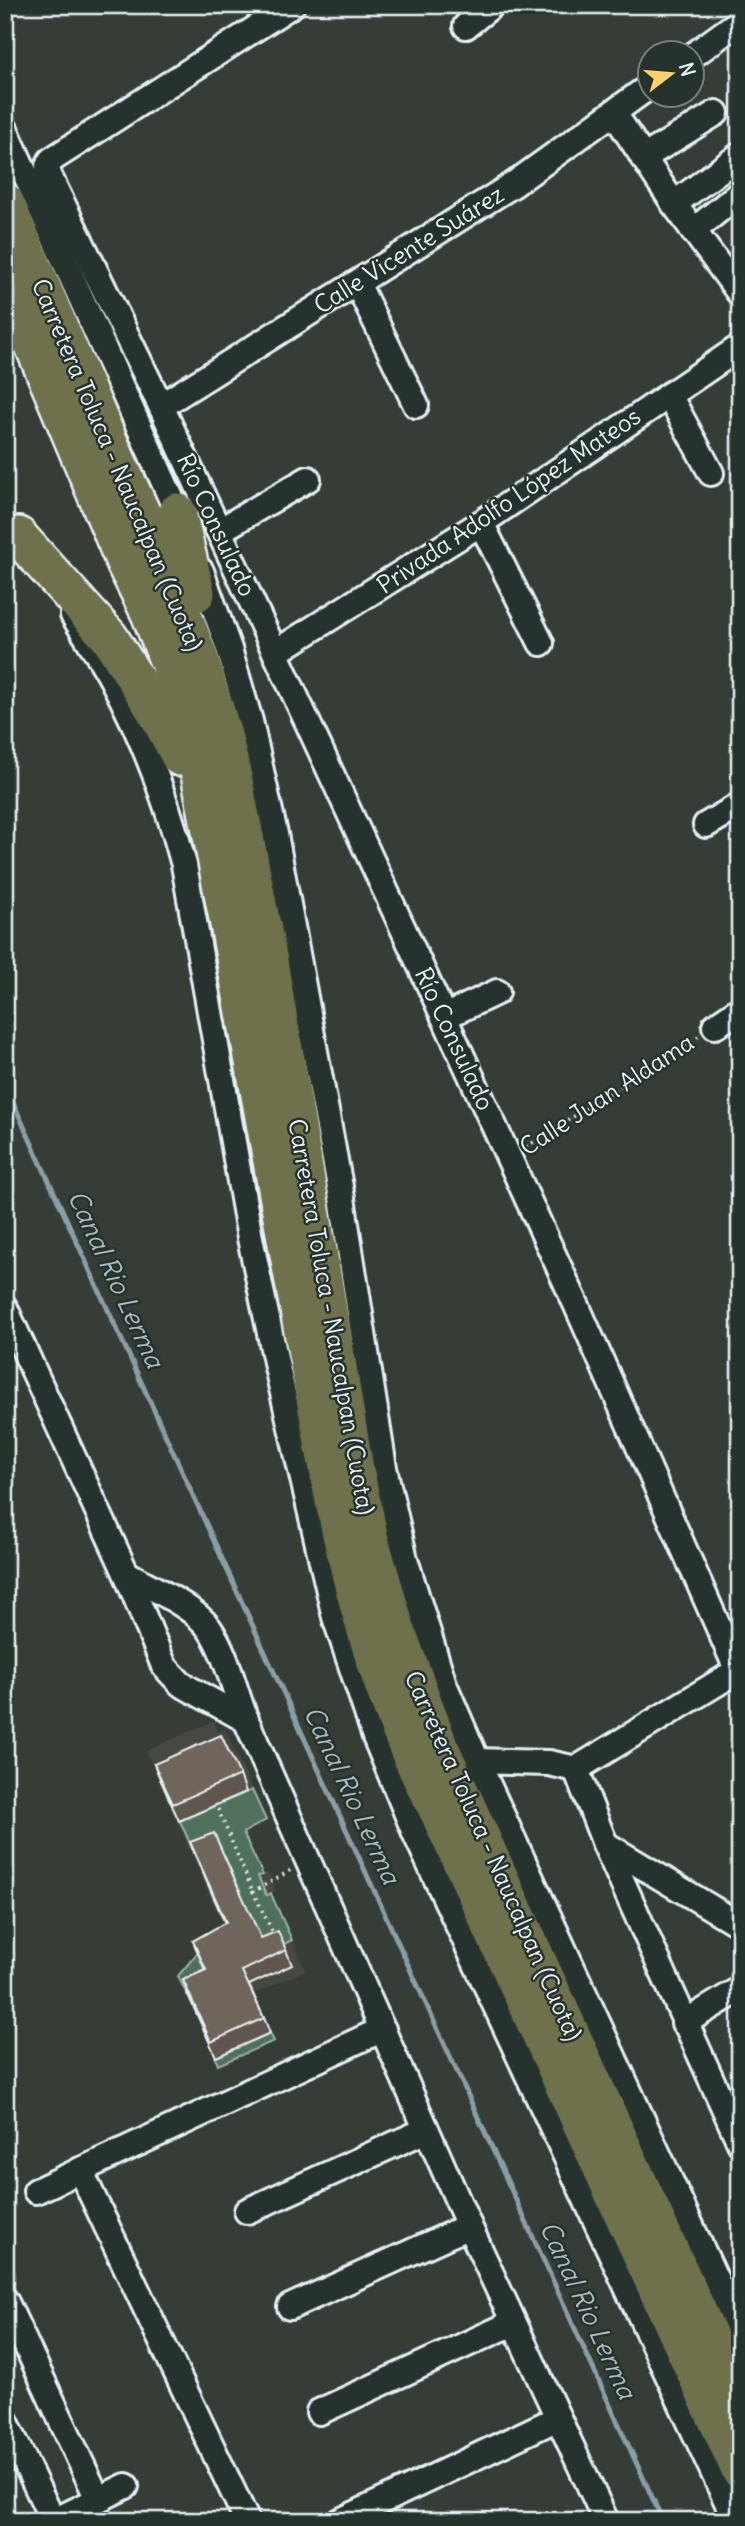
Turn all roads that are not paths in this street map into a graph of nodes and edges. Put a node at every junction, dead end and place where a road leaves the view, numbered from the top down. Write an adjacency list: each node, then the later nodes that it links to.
1 (292, 5): 22 (street, Río Consulado)
2 (492, 5): 4 (street)
3 (740, 21): 5 (street)
4 (466, 26)
5 (706, 46)
6 (636, 96): 7 (street, Calle Vicente Suárez)
7 (614, 113): 11 (street); 17 (street, Calle Vicente Suárez)
8 (716, 113): 11 (street)
9 (5, 129): 25 (street)
10 (740, 155): 14 (street)
11 (643, 158): 14 (street)
12 (740, 193): 15 (street)
13 (5, 202): 34 (highway, Carretera Toluca - Naucalpan (Cuota))
14 (674, 204): 15 (street)
15 (694, 231): 18 (street)
16 (5, 276): 31 (highway, Carretera Toluca - Naucalpan (Cuota))
17 (357, 283): 21 (street); 22 (street, Calle Vicente Suárez)
18 (740, 295)
19 (740, 348): 20 (street, Privada Adolfo López Mateos)
20 (669, 395): 23 (street); 26 (street, Privada Adolfo López Mateos)
21 (416, 405)
22 (161, 406): 28 (street, Río Consulado)
23 (711, 473)
24 (308, 479): 28 (street)
25 (177, 512): 34 (highway); 43 (street)
26 (481, 523): 29 (street); 30 (street, Privada Adolfo López Mateos)
27 (12, 531): 31 (highway); 71 (street)
28 (219, 531): 30 (street, Río Consulado)
29 (541, 643)
30 (276, 652): 37 (street, Río Consulado)
31 (203, 801): 64 (highway, Carretera Toluca - Naucalpan (Cuota))
32 (740, 805): 33 (street)
33 (706, 825)
34 (244, 832): 60 (highway, Carretera Toluca - Naucalpan (Cuota))
35 (497, 992): 37 (street)
36 (740, 1009): 38 (street, Calle Juan Aldama)
37 (444, 1017): 41 (street, Río Consulado)
38 (715, 1027)
39 (5, 1308): 40 (street)
40 (126, 1573): 42 (street); 42 (street)
41 (738, 1673): 44 (street)
42 (246, 1720): 49 (street)
43 (477, 1761): 44 (street); 59 (street)
44 (576, 1769): 45 (street)
45 (605, 1844): 46 (street); 48 (street)
46 (740, 1925)
47 (740, 1989): 48 (street)
48 (684, 2023): 51 (street)
49 (383, 2029): 50 (street); 52 (street)
50 (426, 2130): 54 (street); 55 (street)
51 (740, 2143)
52 (80, 2170): 53 (street); 69 (street)
53 (36, 2190)
54 (247, 2211)
55 (469, 2226): 57 (street); 58 (street)
56 (5, 2300): 66 (street)
57 (290, 2307)
58 (513, 2323): 61 (street); 62 (street)
59 (740, 2332)
60 (740, 2404)
61 (318, 2412)
62 (558, 2418): 67 (street); 70 (street)
63 (5, 2420): 68 (street)
64 (740, 2470)
65 (126, 2486): 66 (street)
66 (98, 2499): 68 (street)
67 (605, 2520)
68 (54, 2521)
69 (247, 2521)
70 (340, 2521)
71 (736, 2521)

